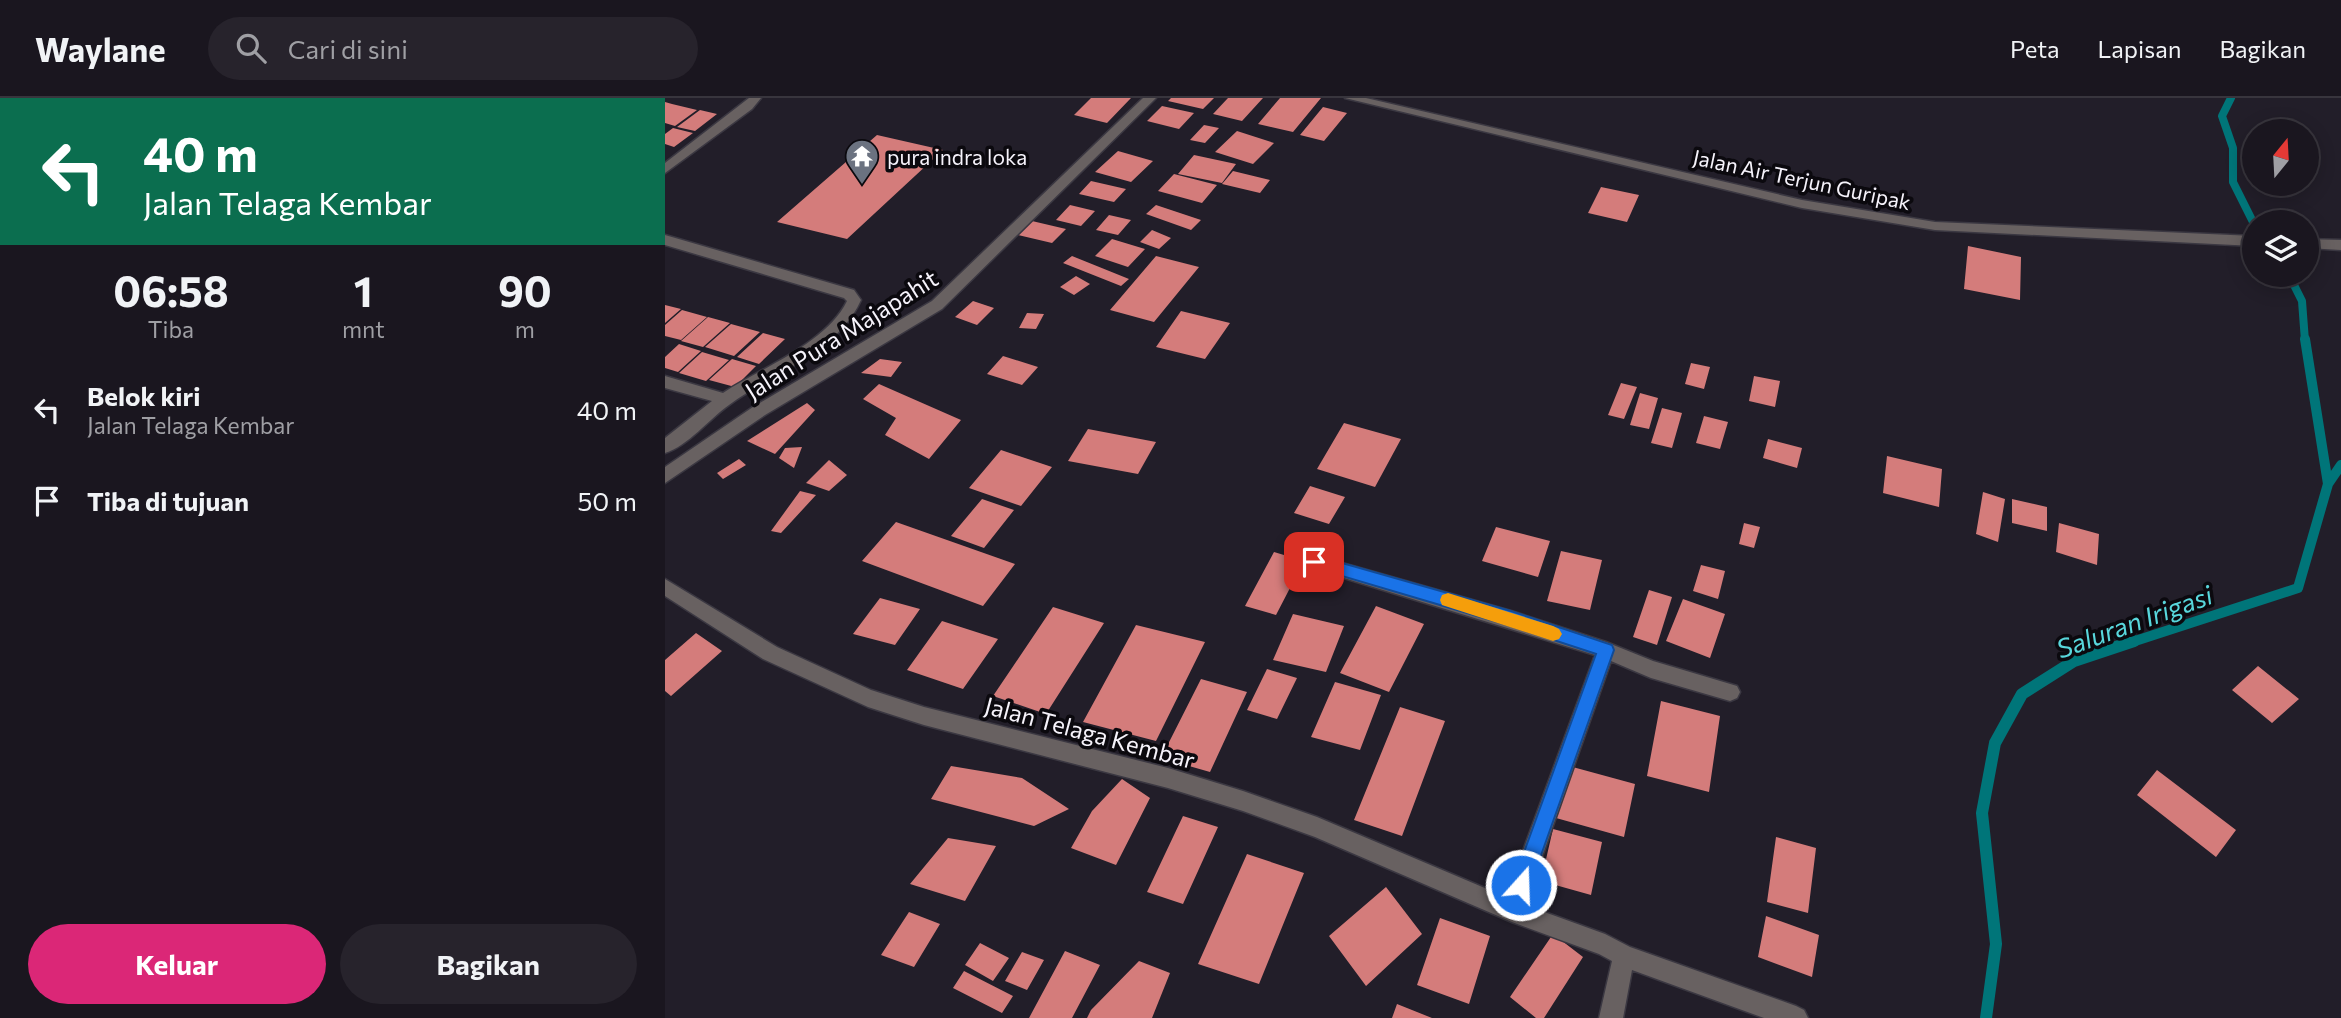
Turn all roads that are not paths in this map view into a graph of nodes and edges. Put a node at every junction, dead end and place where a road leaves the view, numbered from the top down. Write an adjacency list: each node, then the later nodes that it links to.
1 (755, 98): 5 (street)
2 (1150, 98): 14 (street, Jalan Pura Majapahit)
3 (1351, 98): 8 (street, Jalan Air Terjun Guripak)
4 (665, 155): 5 (street)
5 (680, 158): 6 (street)
6 (665, 169)
7 (665, 240): 12 (street)
8 (2242, 240)
9 (2319, 244): 10 (street)
10 (2341, 245)
11 (665, 382): 12 (street)
12 (725, 399): 13 (street)
13 (665, 447)
14 (665, 476)
15 (1314, 562): 17 (street)
16 (665, 587): 19 (street, Jalan Telaga Kembar)
17 (1606, 650): 18 (street); 19 (street)
18 (1730, 692)
19 (1512, 911): 20 (street, Jalan Telaga Kembar)
20 (1624, 956): 21 (street); 22 (street, Jalan Telaga Kembar)
21 (1611, 1018)
22 (1796, 1018)

